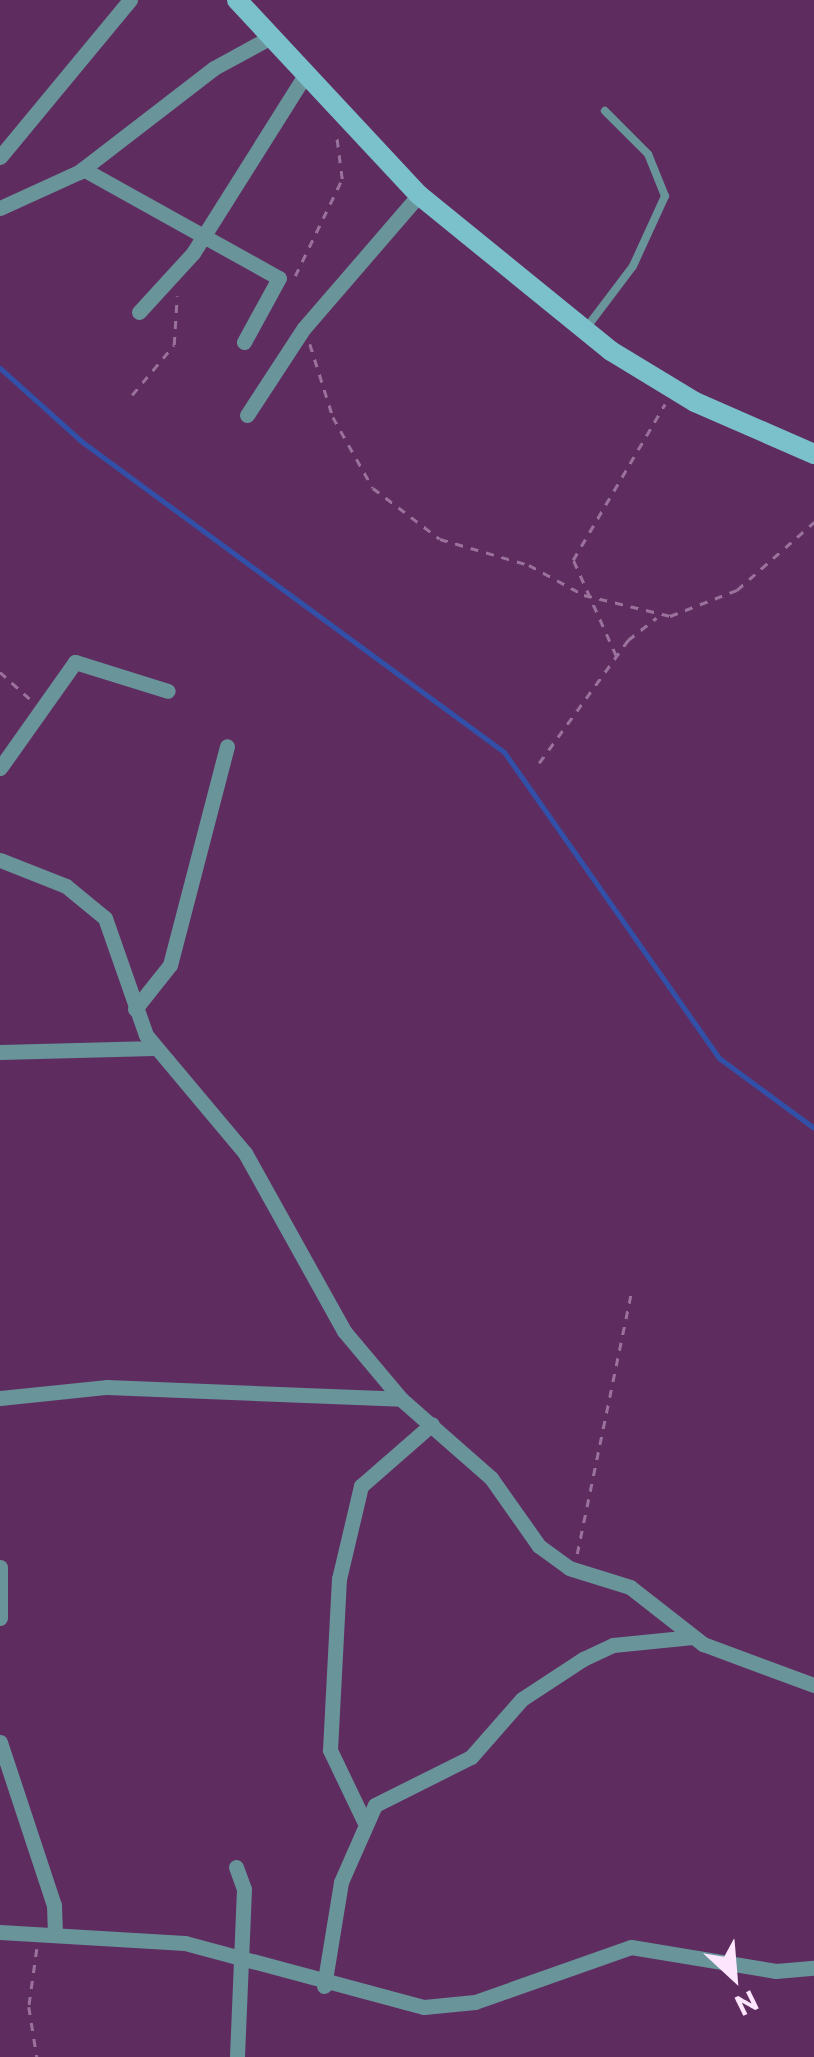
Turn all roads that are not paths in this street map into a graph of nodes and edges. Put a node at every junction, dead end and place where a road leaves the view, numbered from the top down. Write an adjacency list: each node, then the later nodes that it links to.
1 (130, 0): 6 (street)
2 (237, 0): 3 (street)
3 (270, 38): 4 (street); 7 (street)
4 (303, 78): 8 (street); 10 (street)
5 (605, 111): 12 (lane)
6 (0, 157)
7 (82, 169): 9 (street); 10 (street)
8 (418, 195): 12 (street); 14 (street)
9 (0, 208)
10 (202, 240): 11 (street); 13 (street)
11 (139, 312)
12 (584, 330): 15 (street)
13 (244, 342)
14 (247, 416)
15 (814, 454)
16 (168, 691): 18 (street)
17 (227, 746): 20 (street)
18 (0, 768)
19 (0, 860): 20 (street)
20 (135, 1009): 21 (street)
21 (154, 1048): 22 (street); 24 (street)
22 (0, 1052)
23 (0, 1398): 24 (street)
24 (401, 1399): 25 (street)
25 (432, 1424): 28 (street); 31 (street)
26 (0, 1567): 27 (street)
27 (0, 1618)
28 (693, 1637): 29 (street); 31 (street)
29 (814, 1685)
30 (0, 1742): 34 (street)
31 (364, 1822): 37 (street)
32 (236, 1867): 35 (street)
33 (0, 1932): 34 (street)
34 (55, 1934): 35 (street)
35 (236, 1957): 37 (street); 38 (street)
36 (814, 1968): 37 (street)
37 (324, 1986)
38 (237, 2057)

